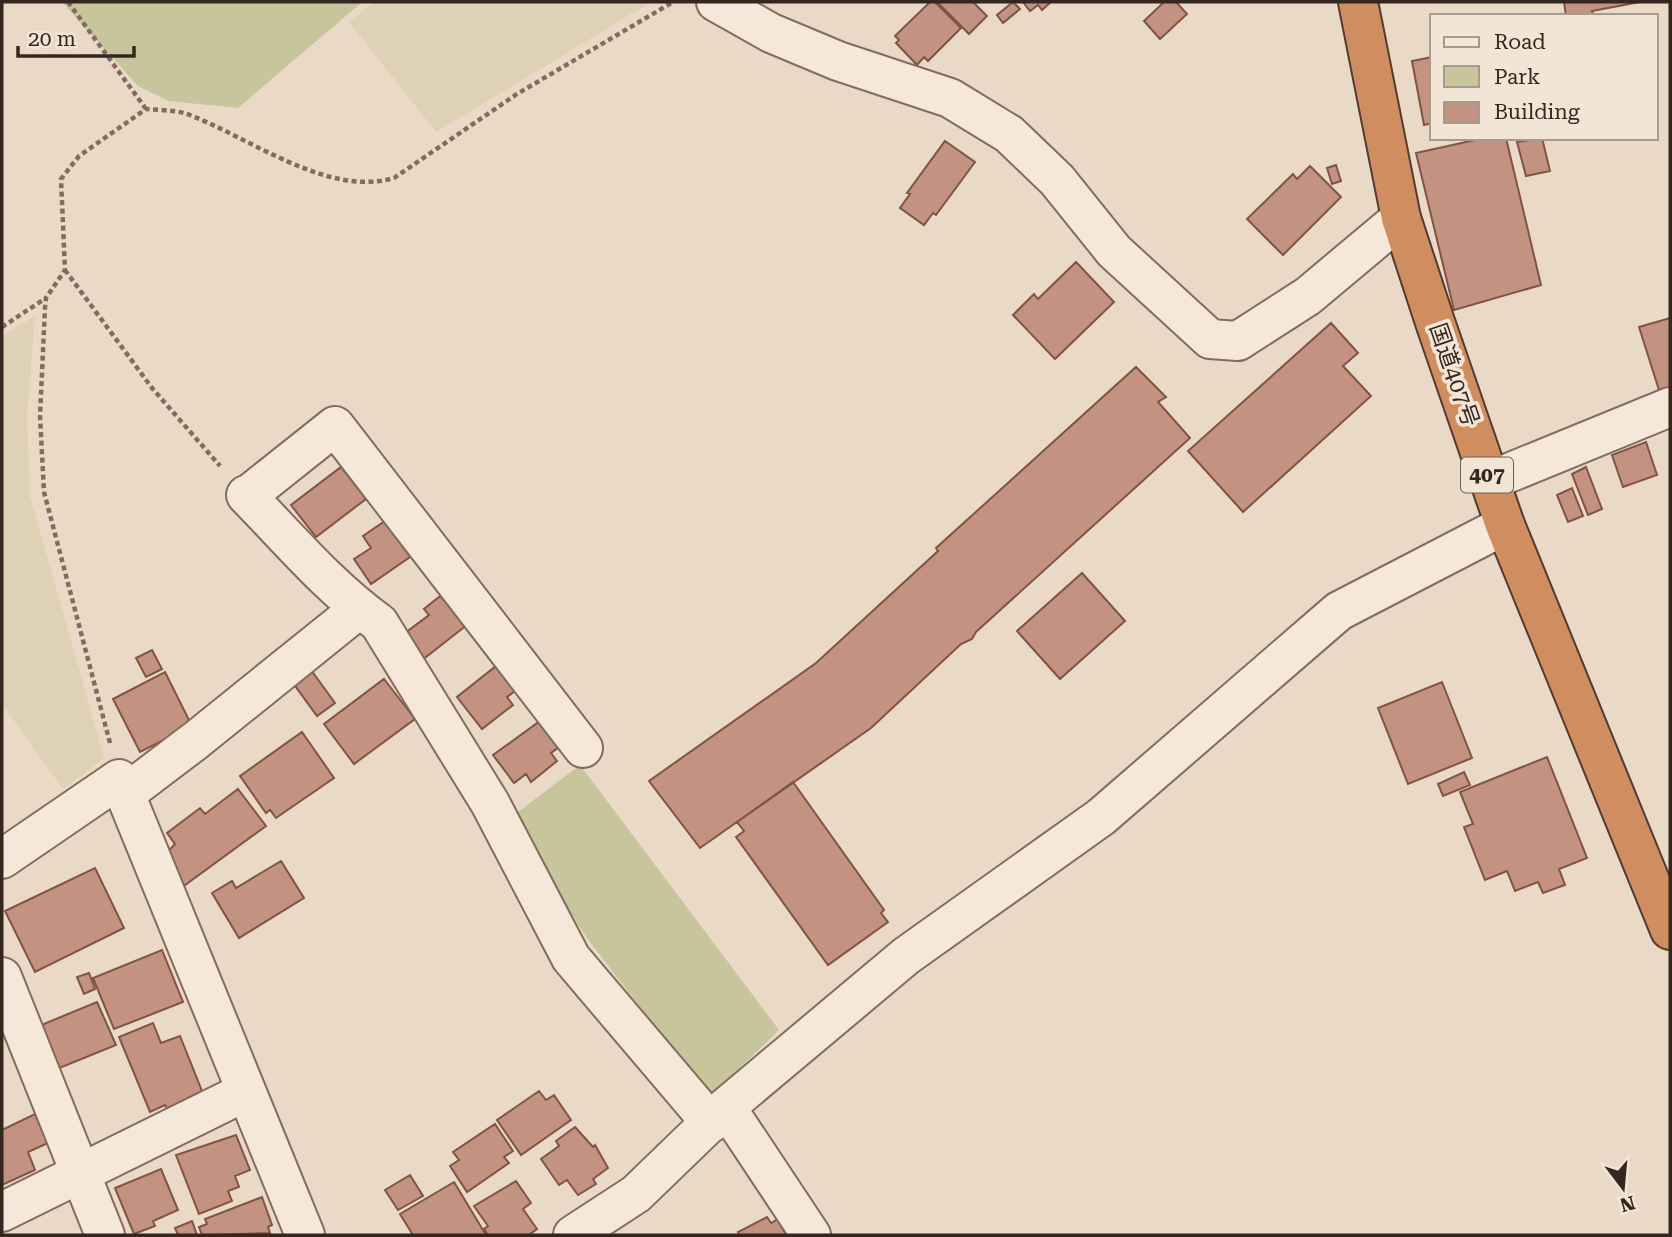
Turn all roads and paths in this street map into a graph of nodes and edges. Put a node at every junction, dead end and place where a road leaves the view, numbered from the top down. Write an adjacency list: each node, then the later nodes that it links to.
1 (68, 2): 5 (path)
2 (673, 2): 5 (path)
3 (716, 2): 6 (street)
4 (1358, 2): 6 (highway, 国道407号 / 407)
5 (146, 109): 7 (path)
6 (1401, 219): 11 (highway, 国道407号 / 407)
7 (65, 270): 8 (path); 12 (path)
8 (46, 298): 9 (path); 16 (path)
9 (2, 327)
10 (1670, 407): 11 (street)
11 (1489, 481): 13 (highway, 国道407号 / 407)
12 (247, 496): 14 (street); 15 (street)
13 (1505, 525): 18 (highway, 国道407号 / 407); 21 (street)
14 (359, 609): 16 (street); 21 (street)
15 (583, 748)
16 (122, 787): 17 (street); 20 (street)
17 (2, 859)
18 (1670, 930)
19 (2, 977): 22 (street)
20 (245, 1092): 22 (street); 25 (street)
21 (718, 1115): 26 (street); 27 (street)
22 (79, 1173): 23 (street); 24 (street)
23 (2, 1212)
24 (104, 1235)
25 (305, 1235)
26 (573, 1235)
27 (811, 1235)

